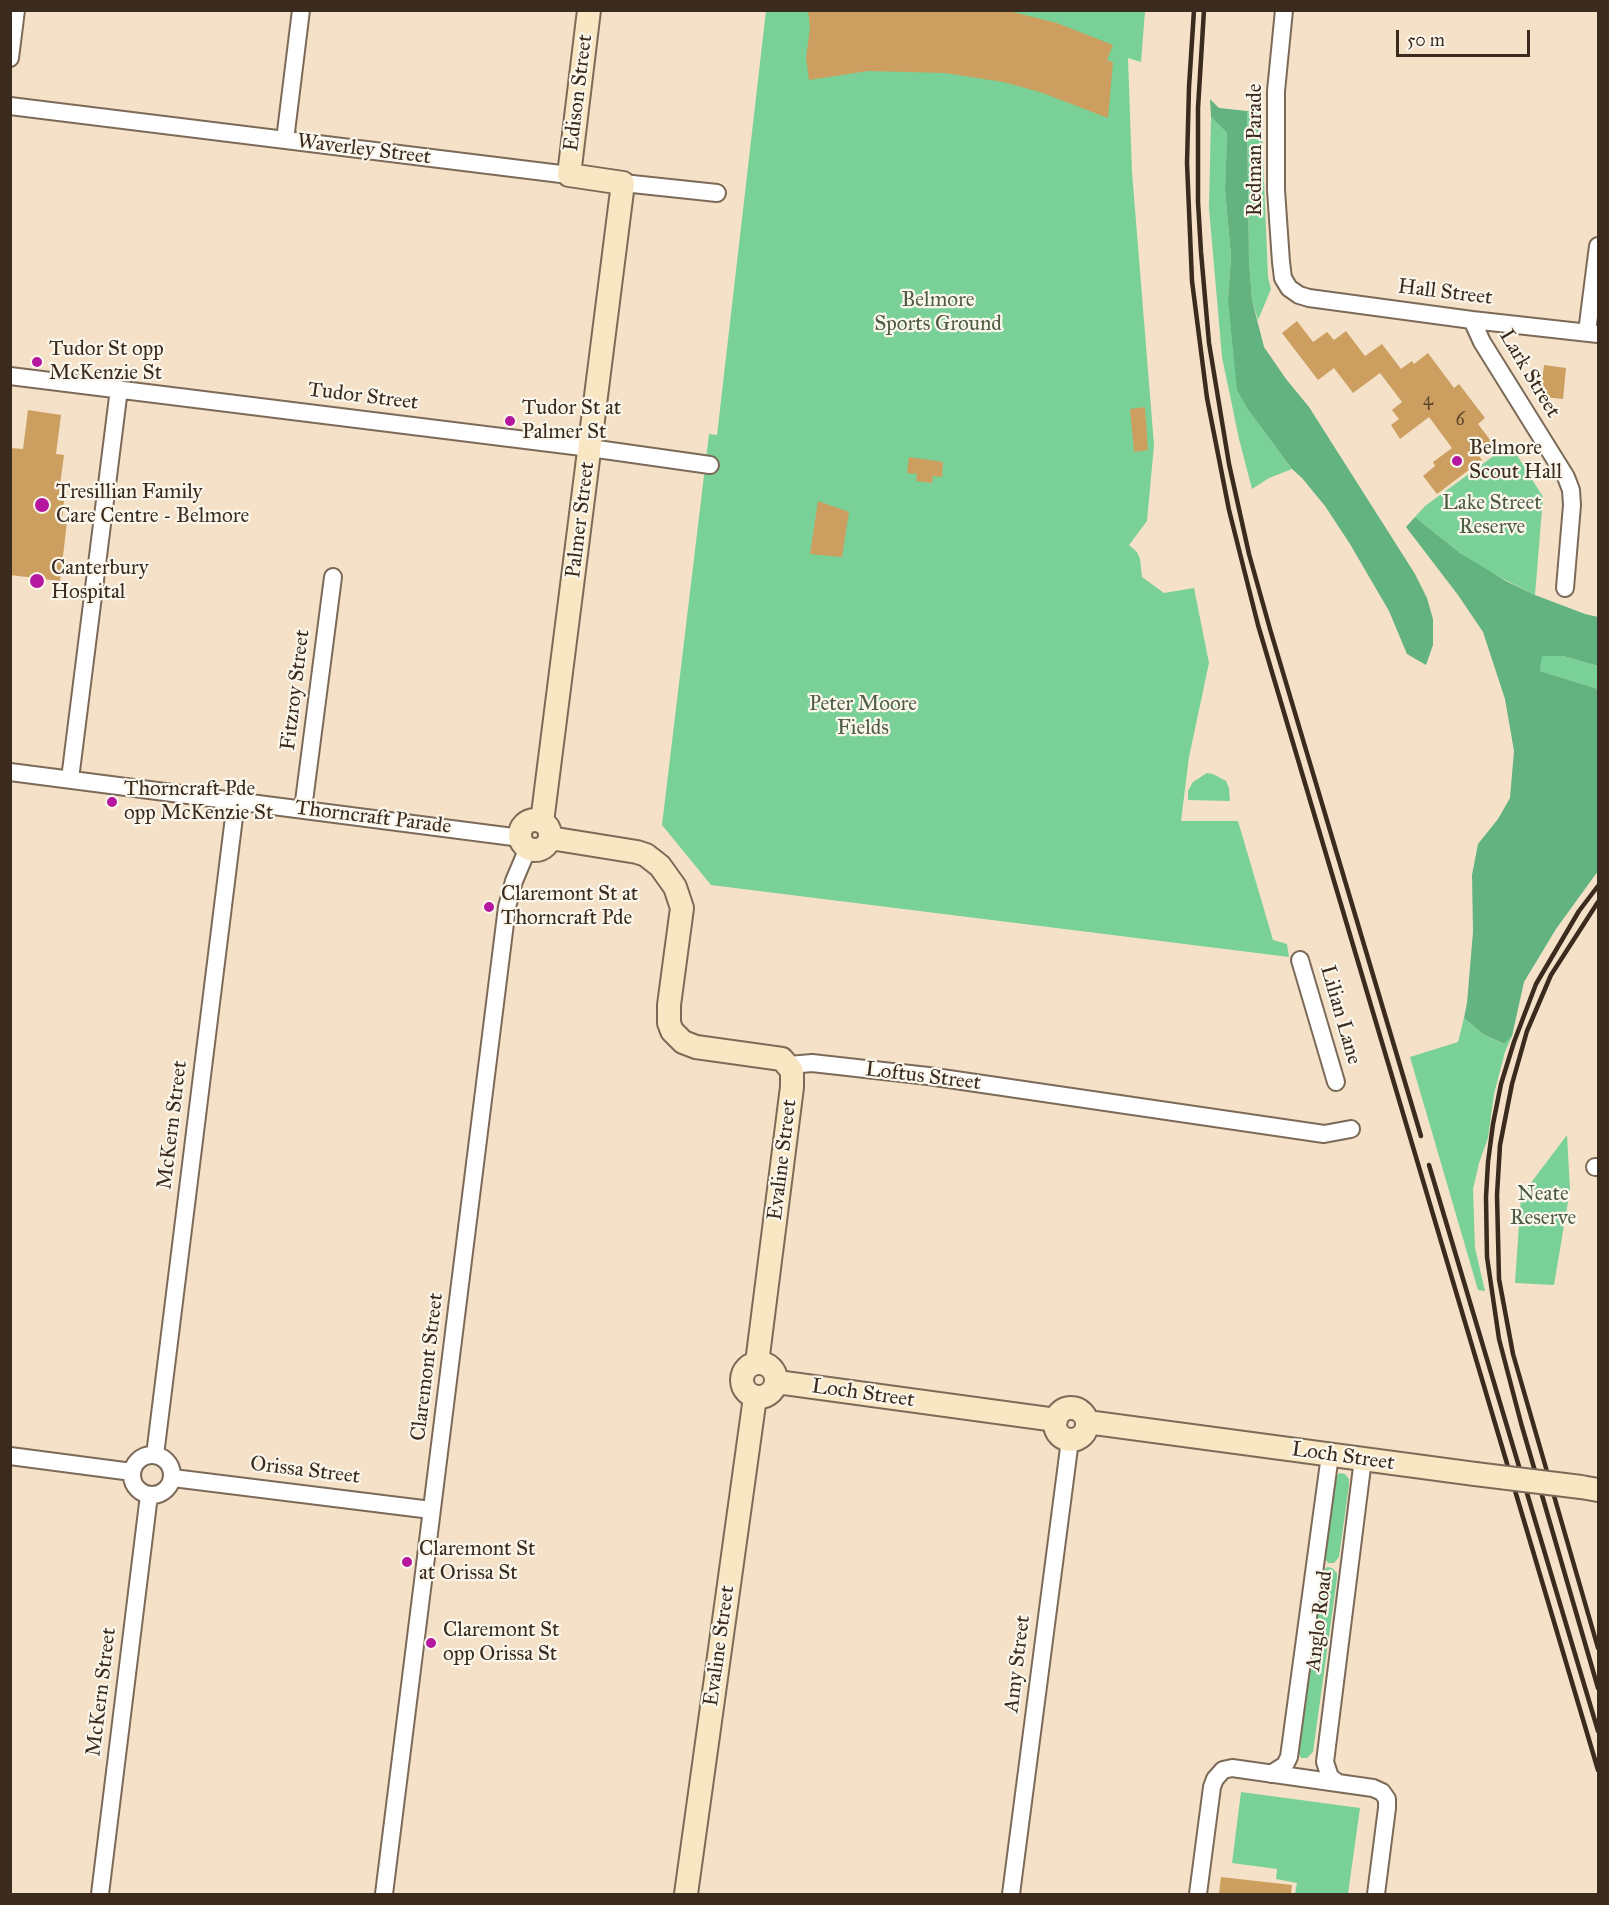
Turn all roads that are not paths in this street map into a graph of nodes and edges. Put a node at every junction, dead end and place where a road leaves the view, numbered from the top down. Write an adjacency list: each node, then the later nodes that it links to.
1 (16, 10): 5 (street)
2 (301, 10): 7 (street)
3 (590, 10): 8 (street, Edison Street)
4 (1284, 10): 12 (street, Redman Parade)
5 (10, 58)
6 (10, 106): 7 (street, Waverley Street)
7 (285, 140): 8 (street, Waverley Street)
8 (569, 175): 9 (street, Waverley Street)
9 (623, 183): 10 (street, Waverley Street); 17 (street, Palmer Street)
10 (717, 193)
11 (1599, 246): 14 (street)
12 (1289, 288): 13 (street, Hall Street)
13 (1472, 320): 14 (street, Hall Street); 20 (street, Lark Street)
14 (1593, 333)
15 (10, 376): 16 (street, Tudor Street)
16 (119, 389): 17 (street, Tudor Street); 22 (street)
17 (590, 448): 18 (street, Tudor Street); 25 (street, Palmer Street)
18 (710, 465)
19 (333, 577): 24 (street, Fitzroy Street)
20 (1565, 588)
21 (10, 772): 22 (street, Thorncraft Parade)
22 (70, 779): 23 (street, Thorncraft Parade)
23 (236, 801): 24 (street, Thorncraft Parade); 37 (street, McKern Street)
24 (303, 809): 26 (street, Thorncraft Parade)
25 (546, 830): 26 (street); 28 (street, Loftus Street)
26 (524, 843): 45 (street, Claremont Street)
27 (1300, 960): 29 (street, Lilian Lane)
28 (789, 1065): 30 (street, Loftus Street); 31 (street, Evaline Street)
29 (1336, 1082)
30 (1351, 1129)
31 (757, 1363): 32 (street); 33 (street)
32 (777, 1382): 33 (street); 34 (street, Loch Street)
33 (754, 1397): 50 (street, Evaline Street)
34 (1056, 1420): 35 (street); 36 (street)
35 (1087, 1422): 36 (street); 38 (street, Loch Street)
36 (1070, 1440): 51 (street, Amy Street)
37 (155, 1455): 41 (street); 42 (street)
38 (1330, 1455): 40 (street, Loch Street); 46 (street, Anglo Road)
39 (10, 1456): 41 (street)
40 (1363, 1459): 43 (street, Loch Street, bridge); 47 (street, Anglo Road)
41 (132, 1472): 44 (street)
42 (172, 1478): 44 (street); 45 (street, Orissa Street)
43 (1590, 1488)
44 (149, 1495): 48 (street, McKern Street)
45 (431, 1510): 49 (street, Claremont Street)
46 (1271, 1774): 47 (street); 52 (street)
47 (1338, 1783): 53 (street)
48 (100, 1894)
49 (384, 1894)
50 (686, 1894)
51 (1011, 1894)
52 (1198, 1894)
53 (1376, 1894)

